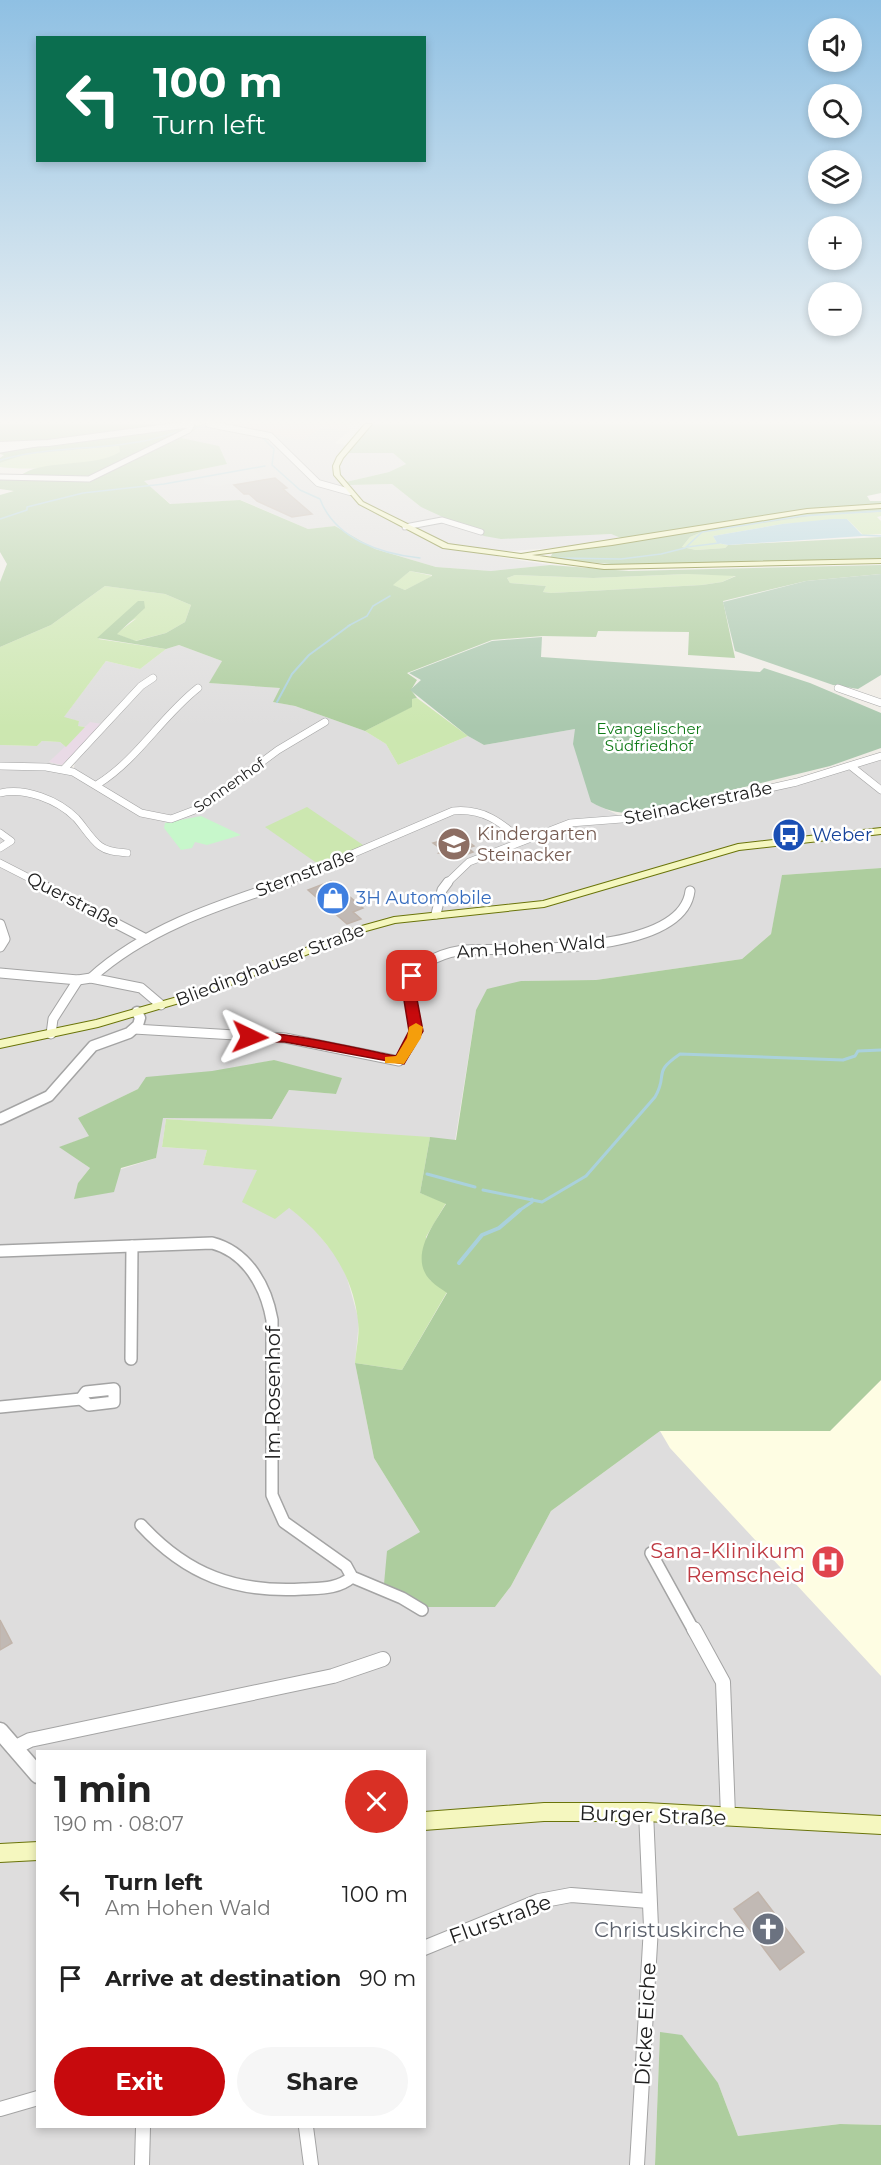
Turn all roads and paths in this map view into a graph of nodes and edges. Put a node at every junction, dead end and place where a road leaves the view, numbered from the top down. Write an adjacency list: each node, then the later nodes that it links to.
1 (401, 525): 5 (main road)
2 (415, 525): 5 (street)
3 (458, 525): 6 (street)
4 (720, 525): 7 (main road)
5 (405, 527): 7 (main road)
6 (481, 532)
7 (521, 557): 8 (main road)
8 (881, 561)
9 (153, 678): 17 (street)
10 (198, 688): 18 (street)
11 (838, 688): 12 (street)
12 (881, 703)
13 (325, 722): 18 (street, Sonnenhof)
14 (881, 756): 16 (street, Steinackerstraße)
15 (0, 766): 17 (street, Sonnenhof)
16 (852, 767): 19 (street); 23 (street, Steinackerstraße)
17 (64, 769): 18 (street, Sonnenhof)
18 (98, 784)
19 (881, 790)
20 (0, 793): 25 (street)
21 (881, 831): 28 (main road, Bliedinghauser Straße)
22 (0, 833): 24 (street)
23 (522, 841): 28 (street, Steinackerstraße); 30 (street, Sternstraße)
24 (0, 848)
25 (127, 853)
26 (0, 862): 30 (street, Querstraße)
27 (690, 891): 37 (street, Am Hohen Wald)
28 (436, 914): 35 (main road, Bliedinghauser Straße)
29 (0, 924): 31 (street)
30 (146, 939): 33 (street, Sternstraße)
31 (0, 947)
32 (0, 973): 34 (street)
33 (91, 978): 34 (street); 35 (street)
34 (78, 980): 38 (street)
35 (161, 1005): 36 (main road, Bliedinghauser Straße)
36 (137, 1012): 37 (street); 38 (main road, Bliedinghauser Straße)
37 (134, 1029): 40 (street)
38 (51, 1034): 39 (main road, Bliedinghauser Straße)
39 (0, 1044)
40 (0, 1119)
41 (132, 1246): 42 (street, Im Rosenhof); 43 (street); 48 (street, Im Rosenhof)
42 (0, 1251)
43 (131, 1359)
44 (81, 1399): 45 (street)
45 (0, 1407)
46 (141, 1525): 48 (street)
47 (651, 1553): 55 (street)
48 (352, 1577): 49 (street, Im Rosenhof)
49 (422, 1610)
50 (383, 1659): 52 (street)
51 (0, 1731): 52 (street)
52 (14, 1748): 53 (street)
53 (36, 1773)
54 (646, 1812): 55 (main road, Burger Straße); 56 (main road, Burger Straße); 60 (street, Dicke Eiche)
55 (728, 1816): 57 (main road, Burger Straße)
56 (426, 1821)
57 (881, 1825)
58 (36, 1851): 59 (main road)
59 (0, 1853)
60 (649, 1901): 61 (street, Flurstraße); 68 (street, Dicke Eiche)
61 (426, 1947)
62 (36, 2099): 63 (street)
63 (0, 2109)
64 (143, 2128): 66 (street)
65 (306, 2128): 67 (street)
66 (142, 2165)
67 (311, 2165)
68 (637, 2165)

